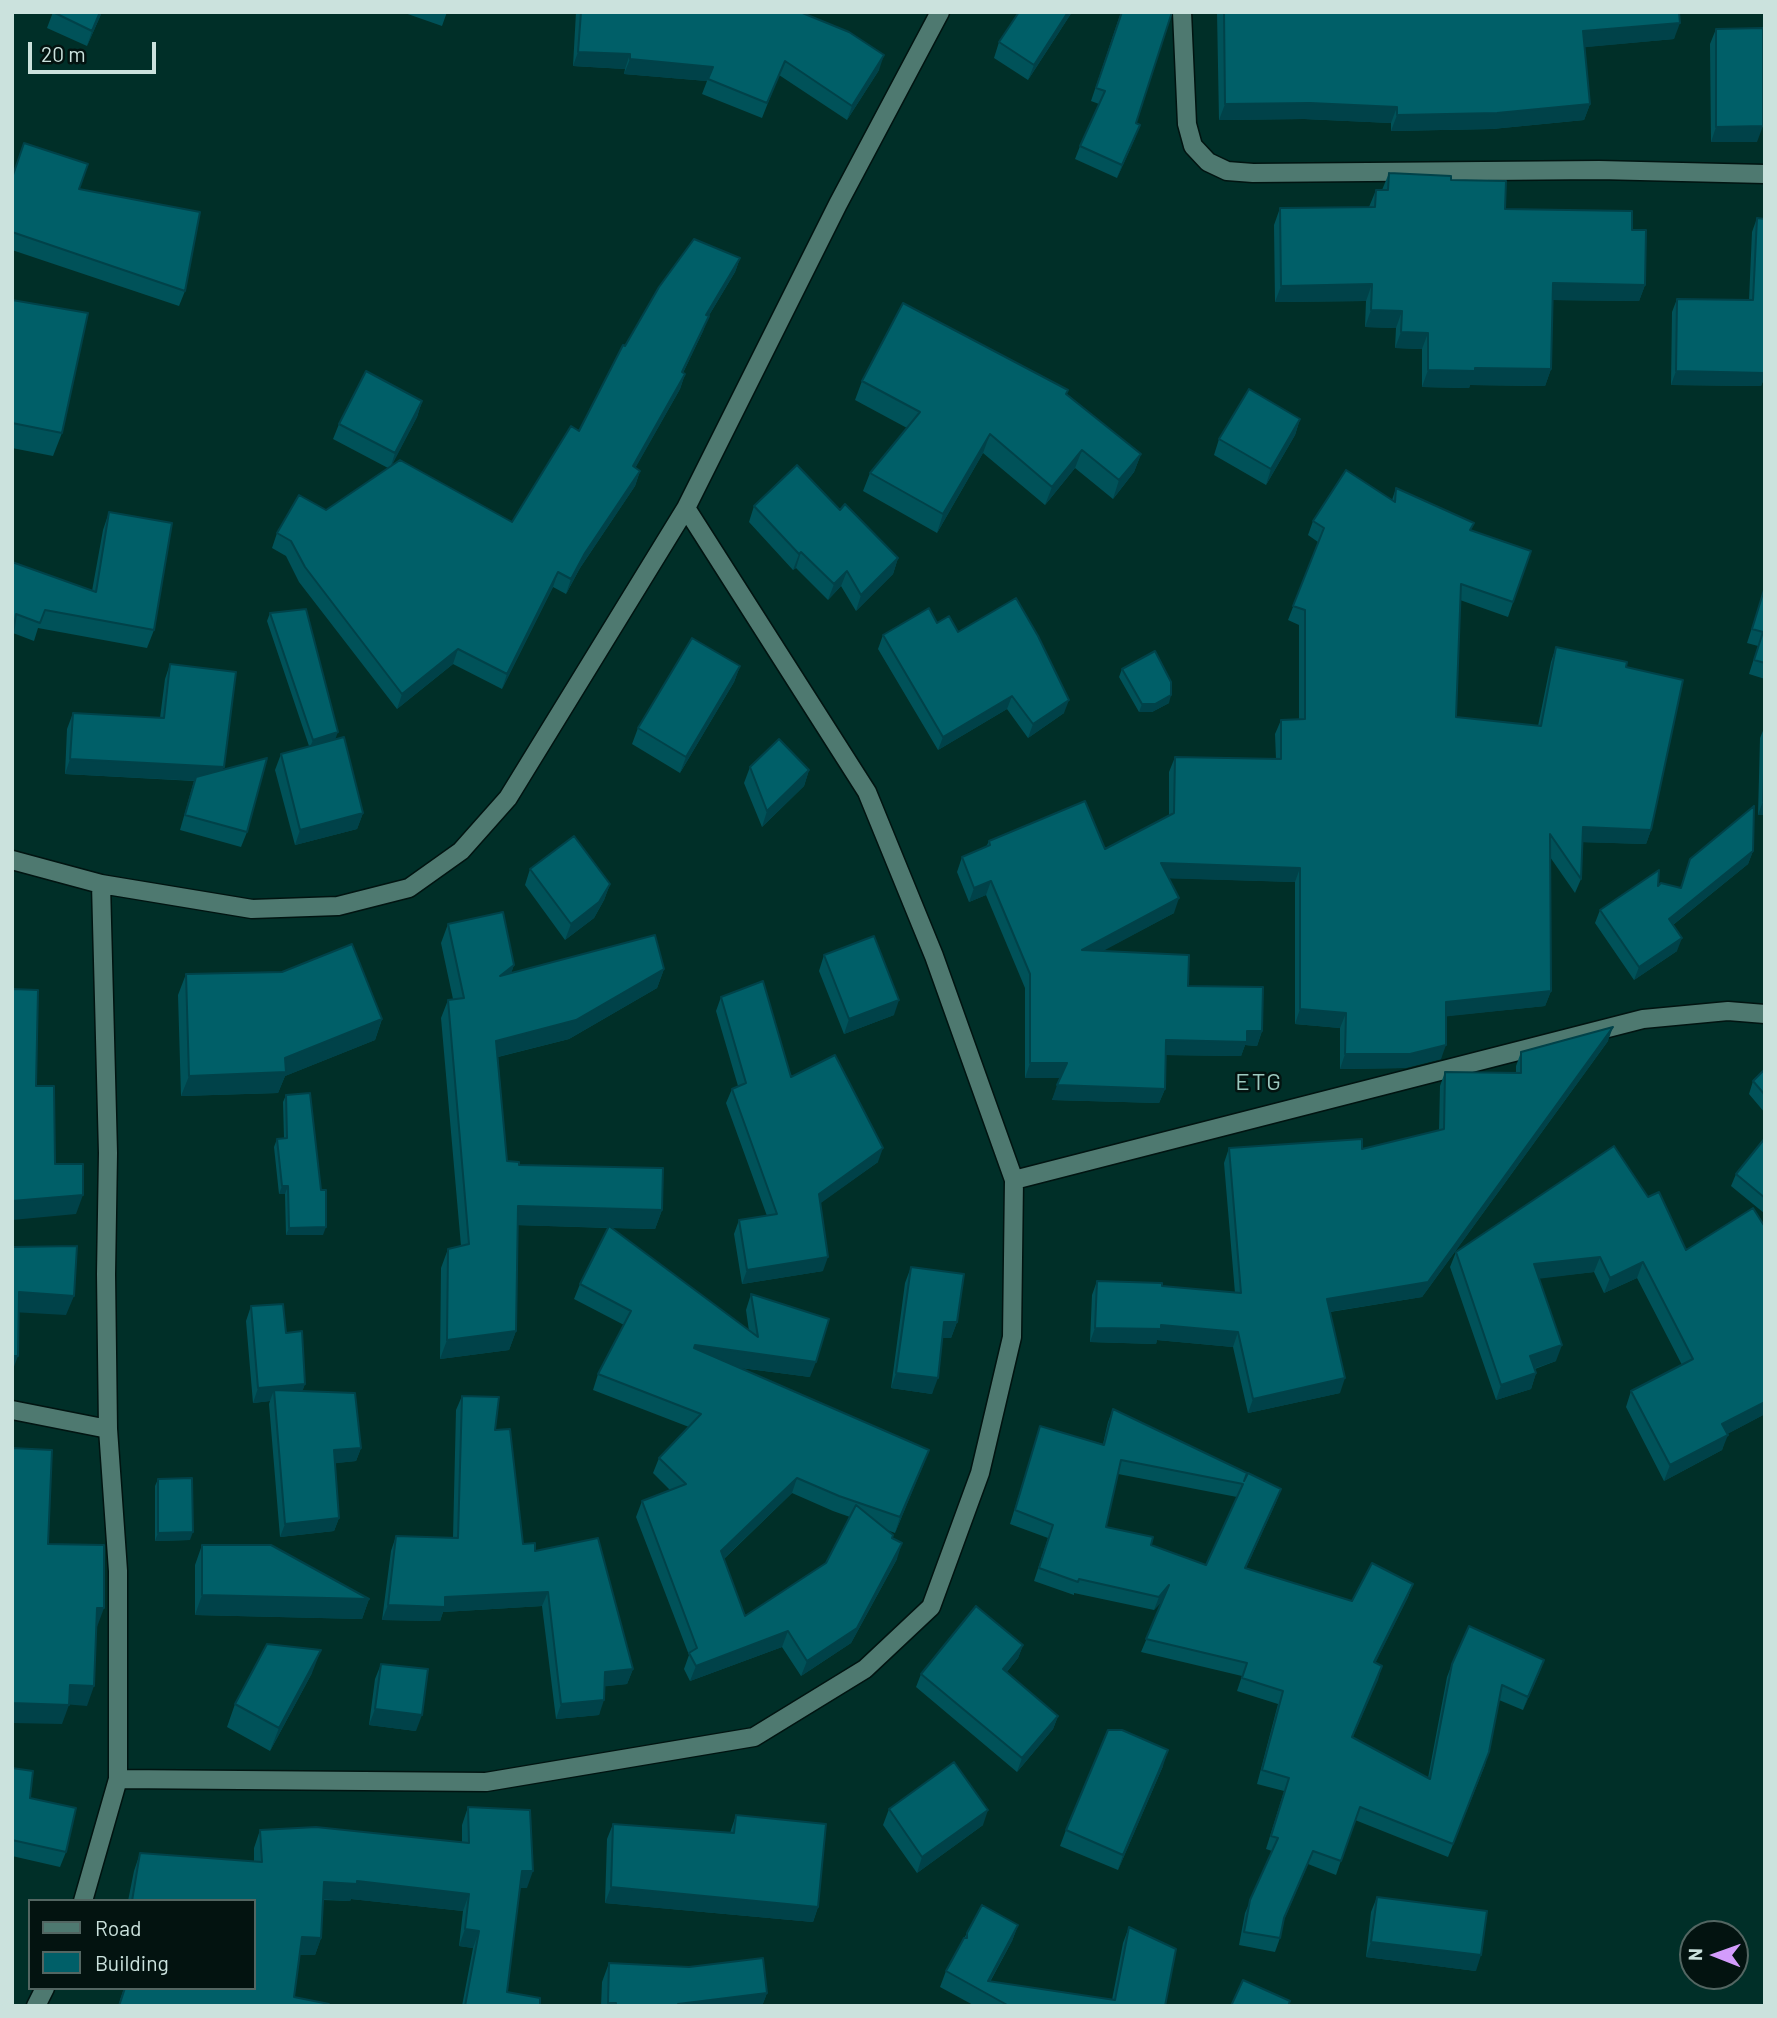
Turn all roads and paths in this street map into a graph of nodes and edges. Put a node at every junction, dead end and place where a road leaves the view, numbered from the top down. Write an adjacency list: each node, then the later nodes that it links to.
1 (940, 12): 4 (street)
2 (1182, 12): 3 (street)
3 (1765, 174)
4 (686, 508): 6 (street); 8 (street)
5 (12, 859): 6 (street)
6 (101, 884): 10 (street)
7 (1765, 1014): 8 (street)
8 (1014, 1180): 11 (street)
9 (12, 1410): 10 (street)
10 (108, 1429): 11 (street)
11 (118, 1779): 12 (street)
12 (84, 1899)
13 (44, 1990): 14 (street)
14 (36, 2006)

